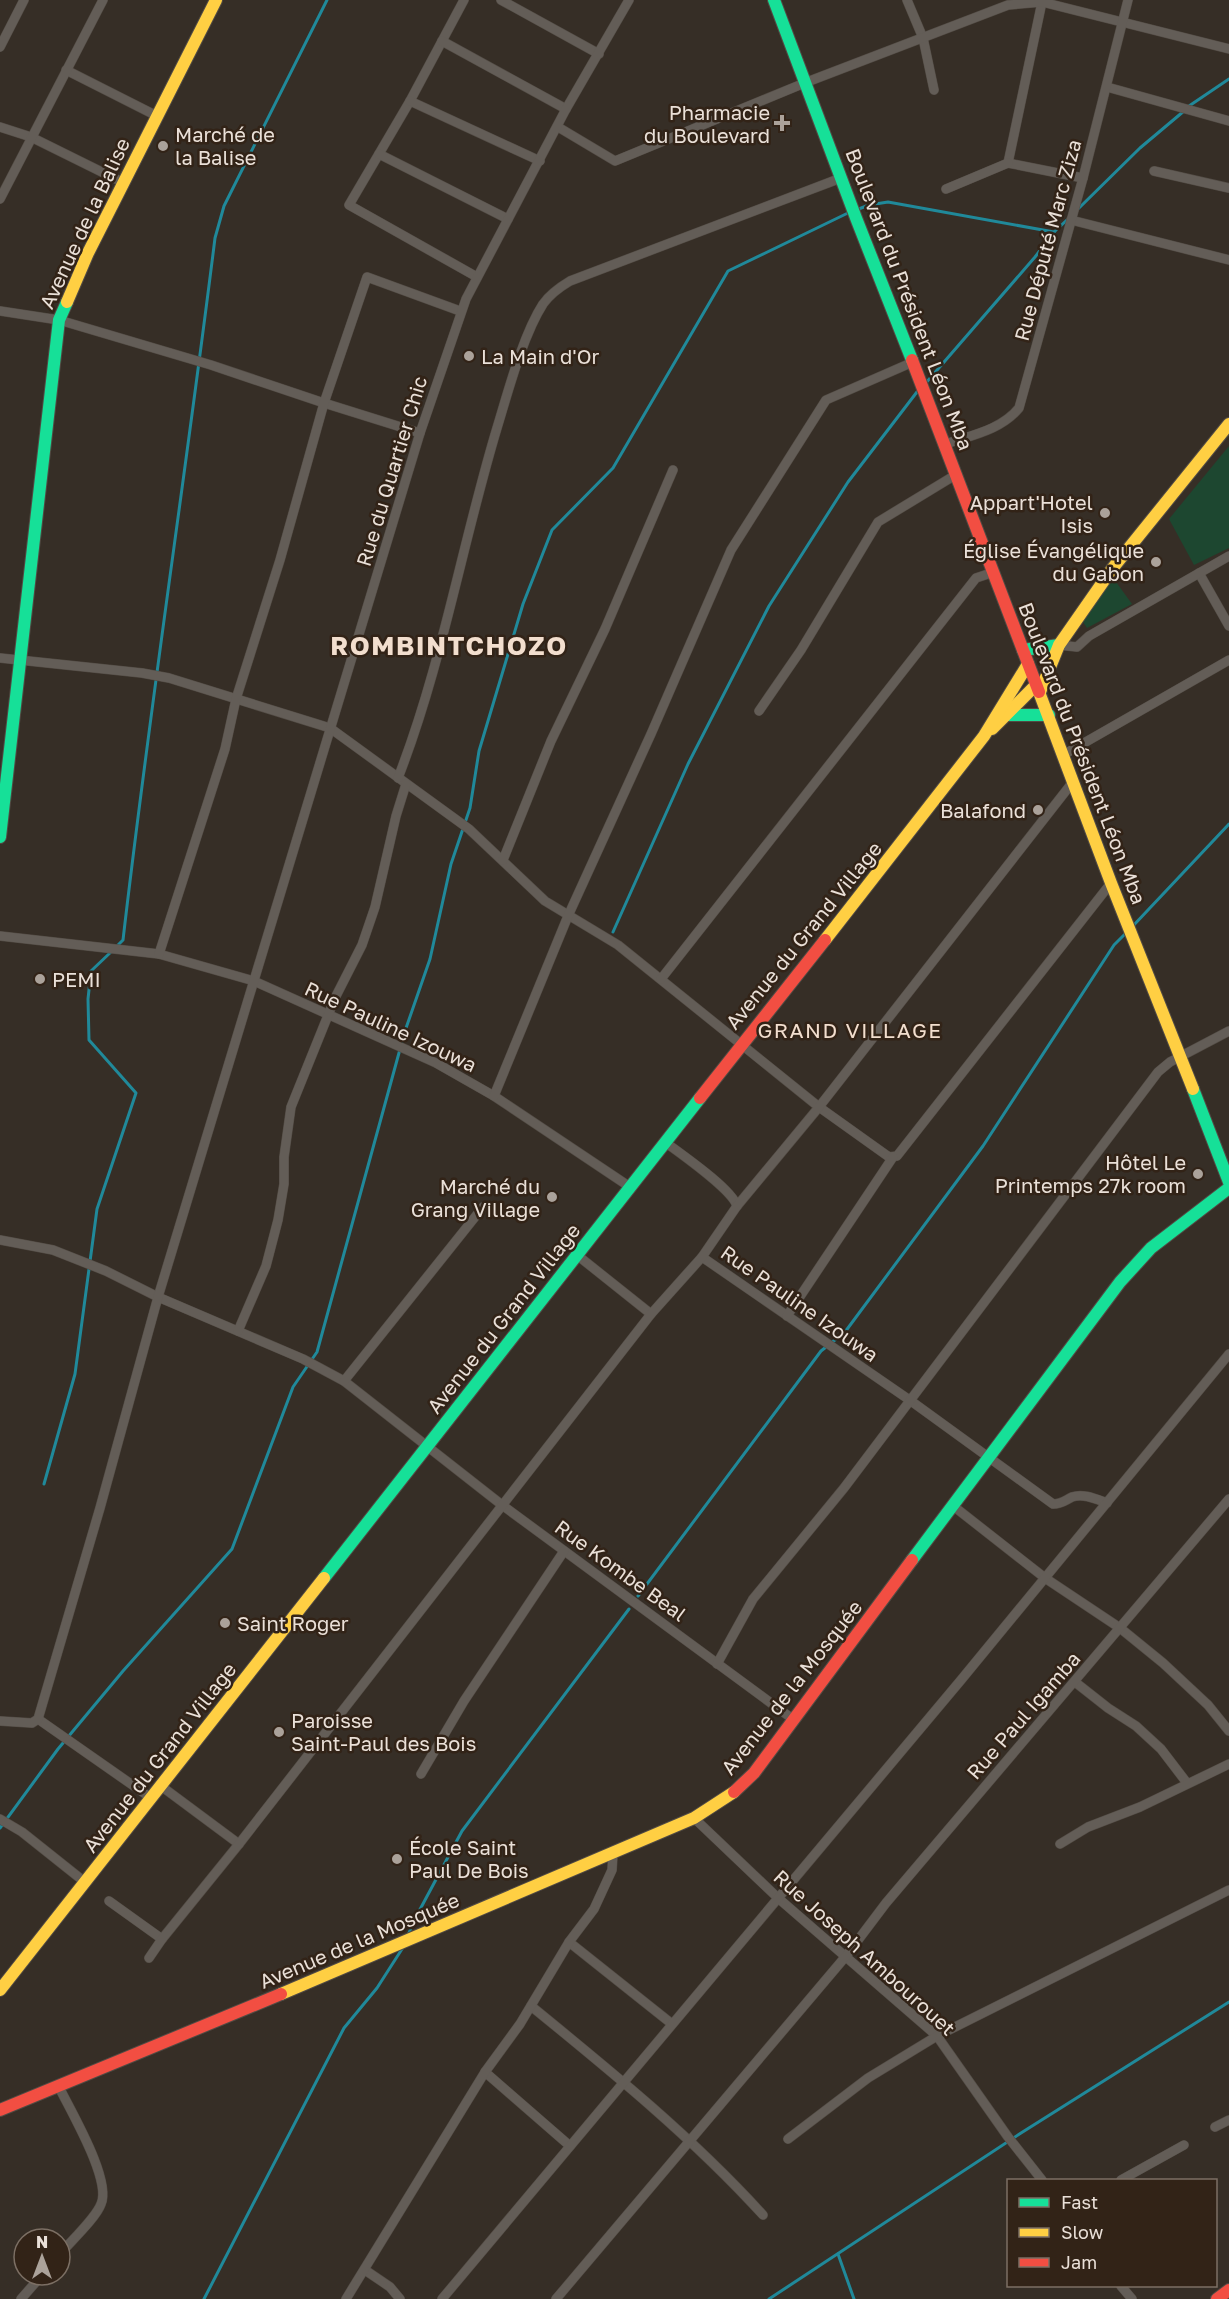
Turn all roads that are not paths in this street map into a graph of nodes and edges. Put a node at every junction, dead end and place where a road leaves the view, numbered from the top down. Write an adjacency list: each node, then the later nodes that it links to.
1 (24, 0): 14 (street)
2 (102, 0): 17 (street)
3 (216, 0): 23 (street, Avenue de la Balise)
4 (464, 0): 13 (street)
5 (501, 0): 16 (street)
6 (629, 0): 16 (street, Rue du Quartier Chic)
7 (774, 0): 18 (street, Boulevard du Président Léon Mba)
8 (907, 0): 12 (street)
9 (1128, 0): 11 (street, Rue Député Marc Ziza)
10 (1042, 2): 11 (street); 12 (street); 30 (street)
11 (1122, 22): 15 (street); 19 (street, Rue Député Marc Ziza)
12 (923, 38): 18 (street); 20 (street)
13 (442, 41): 21 (street); 22 (street)
14 (0, 47)
15 (1229, 49)
16 (599, 54): 22 (street, Rue du Quartier Chic)
17 (66, 70): 23 (street); 27 (street)
18 (807, 82): 25 (street); 32 (street, Boulevard du Président Léon Mba)
19 (1107, 87): 24 (street); 33 (street, Rue Député Marc Ziza)
20 (934, 90)
21 (410, 101): 28 (street); 29 (street)
22 (566, 109): 25 (street, Rue du Quartier Chic)
23 (157, 116): 34 (street, Avenue de la Balise)
24 (1229, 121)
25 (558, 126): 29 (street, Rue du Quartier Chic)
26 (0, 127): 27 (street)
27 (31, 137): 34 (street); 37 (street)
28 (379, 154): 38 (street); 41 (street)
29 (540, 161): 38 (street, Rue du Quartier Chic)
30 (1008, 164): 33 (street); 36 (street)
31 (1154, 171): 35 (street)
32 (841, 178): 45 (street, Boulevard du Président Léon Mba); 70 (street)
33 (1083, 178): 39 (street, Rue Député Marc Ziza)
34 (124, 183): 44 (street, Avenue de la Balise)
35 (1229, 188)
36 (946, 189)
37 (0, 199)
38 (508, 219): 41 (street, Rue du Quartier Chic)
39 (1071, 219): 40 (street); 49 (street, Rue Député Marc Ziza)
40 (1229, 260)
41 (477, 277): 43 (street, Rue du Quartier Chic)
42 (0, 311): 44 (street)
43 (460, 311): 46 (street); 48 (street, Rue du Quartier Chic)
44 (59, 320): 46 (street); 60 (street, Avenue de la Balise)
45 (913, 362): 49 (street, Boulevard du Président Léon Mba); 76 (street)
46 (324, 404): 48 (street); 63 (street)
47 (1229, 424): 56 (street)
48 (420, 433): 67 (street, Rue du Quartier Chic)
49 (946, 444): 51 (street, Boulevard du Président Léon Mba)
50 (674, 470): 74 (street)
51 (957, 474): 53 (street, Boulevard du Président Léon Mba); 64 (street)
52 (1229, 556): 54 (street)
53 (994, 572): 57 (street, Boulevard du Président Léon Mba); 79 (street)
54 (1199, 573): 55 (street); 56 (street)
55 (1229, 626)
56 (1059, 645): 57 (street); 62 (street)
57 (1023, 650): 61 (street, Boulevard du Président Léon Mba)
58 (0, 658): 60 (street)
59 (1229, 660): 69 (street)
60 (21, 661): 63 (street); 72 (street, Avenue de la Balise)
61 (1028, 663): 62 (street, Boulevard du Président Léon Mba); 68 (street, Avenue du Grand Village)
62 (1039, 688): 65 (street, Boulevard du Président Léon Mba); 66 (street)
63 (236, 699): 67 (street); 78 (street)
64 (759, 711)
65 (1048, 715): 66 (street); 69 (street, Boulevard du Président Léon Mba)
66 (1008, 716): 68 (street)
67 (330, 728): 70 (street); 80 (street, Rue du Quartier Chic)
68 (984, 736): 83 (street, Avenue du Grand Village)
69 (1063, 755): 71 (street, Boulevard du Président Léon Mba)
70 (402, 781): 74 (street); 81 (street)
71 (1072, 783): 75 (street, Boulevard du Président Léon Mba); 86 (street)
72 (2, 794): 73 (street, Avenue de la Balise)
73 (0, 837)
74 (503, 860): 76 (street)
75 (1110, 883): 84 (street, Boulevard du Président Léon Mba); 88 (street)
76 (568, 916): 79 (street); 85 (street)
77 (0, 936): 78 (street, Rue Pauline Izouwa)
78 (159, 954): 80 (street, Rue Pauline Izouwa)
79 (661, 979): 83 (street)
80 (254, 981): 81 (street, Rue Pauline Izouwa); 97 (street, Rue du Quartier Chic)
81 (328, 1015): 85 (street, Rue Pauline Izouwa); 100 (street)
82 (1229, 1031): 84 (street)
83 (742, 1043): 86 (street); 87 (street, Avenue du Grand Village)
84 (1181, 1056): 89 (street, Boulevard du Président Léon Mba); 103 (street)
85 (494, 1096): 90 (street, Rue Pauline Izouwa)
86 (819, 1107): 88 (street); 92 (street)
87 (665, 1142): 90 (street, Avenue du Grand Village); 92 (street)
88 (893, 1157): 99 (street)
89 (1229, 1182)
90 (630, 1187): 95 (street, Avenue du Grand Village)
91 (1229, 1188): 105 (street, Avenue de la Mosquée)
92 (737, 1206): 96 (street)
93 (483, 1207): 102 (street)
94 (0, 1240): 97 (street, Rue Kombe Beal)
95 (577, 1255): 98 (street); 104 (street, Avenue du Grand Village)
96 (702, 1257): 98 (street, Rue Pauline Izouwa); 99 (street, Rue Pauline Izouwa)
97 (158, 1297): 100 (street, Rue Kombe Beal); 115 (street, Rue du Quartier Chic)
98 (651, 1314): 108 (street, Rue Pauline Izouwa)
99 (787, 1316): 103 (street, Rue Pauline Izouwa)
100 (238, 1331): 102 (street, Rue Kombe Beal)
101 (1229, 1354): 107 (street)
102 (344, 1381): 104 (street, Rue Kombe Beal)
103 (911, 1401): 105 (street, Rue Pauline Izouwa); 113 (street)
104 (428, 1447): 108 (street, Rue Kombe Beal); 122 (street, Avenue du Grand Village)
105 (988, 1456): 107 (street, Rue Pauline Izouwa); 109 (street, Avenue de la Mosquée)
106 (1229, 1499): 112 (street, Rue Paul Igamba)
107 (1107, 1503): 111 (street)
108 (501, 1505): 110 (street, Rue Kombe Beal); 126 (street, Rue Pauline Izouwa)
109 (952, 1505): 111 (street); 116 (street, Avenue de la Mosquée)
110 (564, 1551): 113 (street, Rue Kombe Beal); 120 (street)
111 (1045, 1578): 112 (street); 131 (street)
112 (1120, 1628): 114 (street, Rue Paul Igamba); 118 (street)
113 (717, 1664): 116 (street, Rue Kombe Beal)
114 (1075, 1682): 121 (street); 135 (street, Rue Paul Igamba)
115 (38, 1719): 117 (street); 123 (street)
116 (794, 1720): 124 (street, Avenue de la Mosquée)
117 (0, 1721)
118 (1229, 1731)
119 (1229, 1764): 121 (street)
120 (421, 1774)
121 (1187, 1783): 127 (street)
122 (161, 1786): 123 (street, Avenue du Grand Village); 126 (street)
123 (152, 1798): 129 (street, Avenue du Grand Village)
124 (694, 1818): 128 (street, Avenue de la Mosquée); 131 (street, Rue Joseph Ambourouet)
125 (0, 1819): 129 (street)
126 (239, 1844): 133 (street, Rue Pauline Izouwa)
127 (1060, 1844)
128 (613, 1854): 134 (street); 143 (street, Avenue de la Mosquée)
129 (86, 1883): 137 (street, Avenue du Grand Village)
130 (1229, 1890): 140 (street)
131 (778, 1898): 135 (street, Rue Joseph Ambourouet); 139 (street)
132 (109, 1901): 133 (street)
133 (162, 1939): 136 (street, Rue Pauline Izouwa)
134 (569, 1942): 138 (street); 139 (street)
135 (846, 1956): 140 (street, Rue Joseph Ambourouet); 148 (street, Rue Paul Igamba)
136 (150, 1958)
137 (0, 1990)
138 (531, 2006): 141 (street); 142 (street)
139 (672, 2024): 142 (street)
140 (937, 2036): 147 (street); 151 (street, Rue Joseph Ambourouet)
141 (485, 2072): 150 (street); 155 (street)
142 (623, 2083): 148 (street); 150 (street)
143 (58, 2085): 144 (street, Avenue de la Mosquée); 154 (street)
144 (0, 2110)
145 (1229, 2120): 146 (street)
146 (1215, 2127)
147 (788, 2139)
148 (689, 2142): 153 (street); 163 (street, Rue Paul Igamba)
149 (1184, 2145): 152 (street)
150 (570, 2146): 162 (street)
151 (1040, 2179)
152 (1124, 2179)
153 (763, 2215)
154 (72, 2240)
155 (365, 2270): 160 (street); 161 (street)
156 (32, 2287): 159 (street)
157 (1122, 2287): 164 (street)
158 (1229, 2290): 165 (street)
159 (21, 2299)
160 (346, 2299)
161 (400, 2299)
162 (442, 2299)
163 (556, 2299)
164 (1132, 2299)
165 (1217, 2299)

